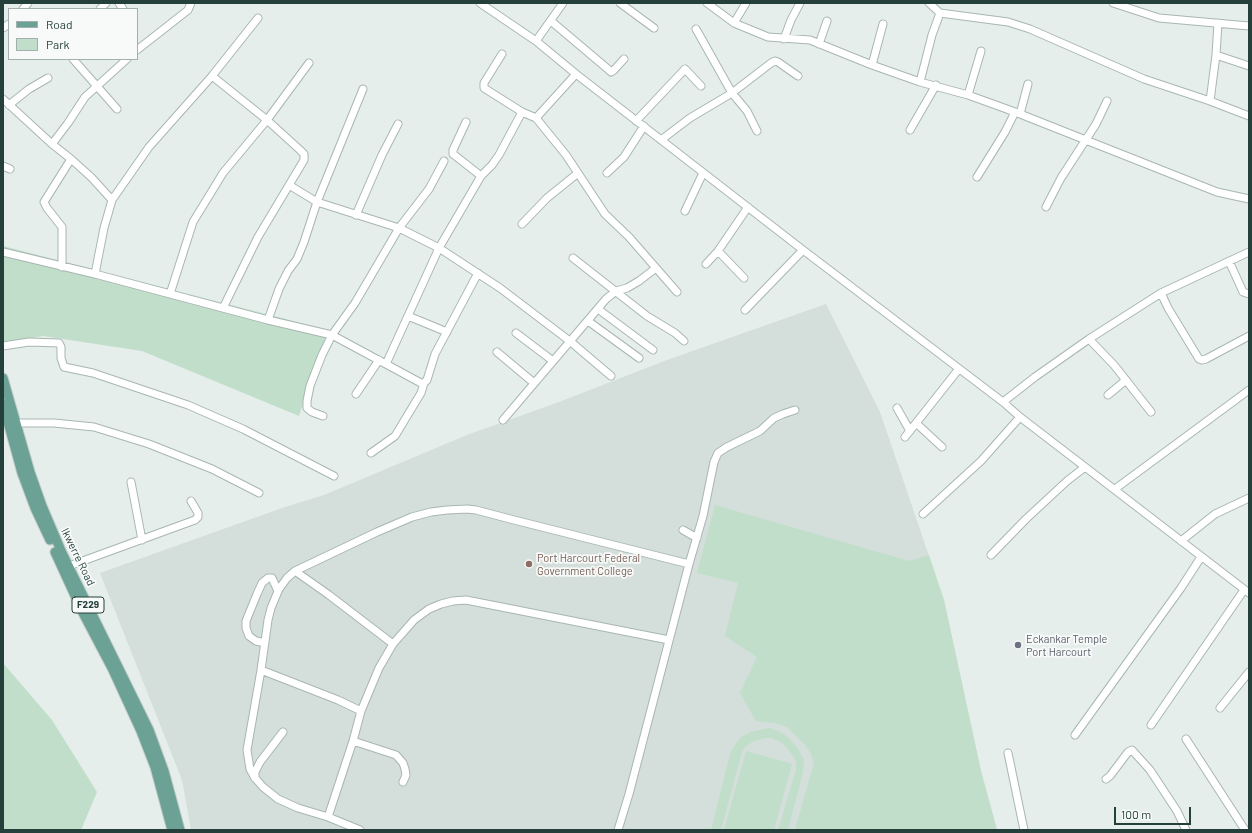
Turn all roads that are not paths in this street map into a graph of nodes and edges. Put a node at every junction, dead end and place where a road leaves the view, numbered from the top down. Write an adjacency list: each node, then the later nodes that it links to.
1 (192, 3): 23 (street)
2 (480, 3): 21 (street)
3 (563, 3): 12 (street)
4 (620, 3): 18 (street)
5 (707, 3): 14 (street)
6 (746, 3): 14 (street)
7 (800, 3): 20 (street)
8 (929, 3): 10 (street)
9 (1113, 3): 15 (street)
10 (940, 13): 37 (street); 47 (street)
11 (258, 18): 34 (street)
12 (550, 21): 21 (street); 27 (street)
13 (827, 21): 22 (street)
14 (734, 23): 20 (street)
15 (1218, 23): 17 (street); 26 (street)
16 (883, 24): 31 (street)
17 (1249, 26)
18 (654, 28)
19 (696, 29): 43 (street)
20 (784, 38): 22 (street)
21 (536, 41): 33 (street)
22 (820, 44): 31 (street)
23 (138, 49)
24 (981, 51): 44 (street)
25 (502, 54): 50 (street)
26 (1216, 55): 32 (street); 47 (street)
27 (624, 59)
28 (74, 60): 40 (street)
29 (126, 60): 40 (street)
30 (309, 63): 54 (street)
31 (872, 65): 37 (street)
32 (1249, 66)
33 (576, 74): 53 (street); 55 (street)
34 (212, 76): 54 (street); 73 (street)
35 (798, 76): 43 (street)
36 (48, 78): 48 (street)
37 (920, 82): 39 (street)
38 (1028, 84): 51 (street)
39 (936, 85): 44 (street); 59 (street)
40 (95, 86): 49 (street); 63 (street)
41 (700, 86): 55 (street)
42 (363, 89): 74 (street)
43 (732, 93): 60 (street); 61 (street)
44 (968, 95): 51 (street)
45 (3, 99): 48 (street)
46 (1107, 101): 62 (street)
47 (1210, 101): 52 (street)
48 (9, 105): 63 (street)
49 (117, 109)
50 (522, 112): 53 (street); 69 (street)
51 (1017, 113): 62 (street); 70 (street)
52 (1249, 116)
53 (536, 118): 66 (street)
54 (267, 120): 71 (street); 97 (street)
55 (636, 121): 58 (street)
56 (466, 122): 69 (street)
57 (398, 124): 78 (street)
58 (644, 126): 61 (street); 67 (street)
59 (910, 130)
60 (757, 131)
61 (661, 140): 68 (street)
62 (1086, 141): 72 (street); 76 (street)
63 (52, 144): 64 (street)
64 (71, 159): 73 (street); 89 (street)
65 (444, 161): 80 (street)
66 (578, 173): 79 (street); 90 (street)
67 (607, 173)
68 (703, 173): 75 (street); 77 (street)
69 (481, 176): 81 (street)
70 (977, 177)
71 (289, 185): 74 (street); 99 (street)
72 (1249, 199)
73 (112, 200): 92 (street)
74 (317, 202): 78 (street); 103 (street)
75 (748, 206): 82 (street); 83 (street)
76 (1046, 207)
77 (685, 211)
78 (356, 215): 80 (street)
79 (522, 224)
80 (399, 228): 81 (street); 107 (street)
81 (439, 248): 91 (street); 102 (street)
82 (803, 250): 101 (street); 119 (street)
83 (718, 251): 88 (street); 93 (street)
84 (3, 252): 89 (street)
85 (1249, 252): 87 (street)
86 (573, 258): 94 (street)
87 (1229, 261): 96 (street); 98 (street)
88 (706, 264)
89 (62, 267): 92 (street)
90 (656, 268): 94 (street); 95 (street)
91 (478, 273): 105 (street); 111 (street)
92 (95, 274): 97 (street)
93 (744, 278)
94 (616, 291): 100 (street); 110 (street)
95 (677, 292)
96 (1161, 293): 108 (street); 109 (street)
97 (170, 294): 99 (street)
98 (1249, 294)
99 (223, 308): 103 (street)
100 (598, 309): 104 (street); 113 (street)
101 (745, 310)
102 (408, 316): 105 (street); 118 (street)
103 (268, 320): 107 (street)
104 (588, 321): 111 (street); 115 (street)
105 (447, 332): 123 (street)
106 (516, 333): 117 (street)
107 (332, 335): 116 (street); 133 (street)
108 (1249, 336)
109 (1089, 339): 122 (street); 128 (street)
110 (684, 341)
111 (570, 342): 117 (street); 120 (street)
112 (3, 346): 141 (street)
113 (653, 350)
114 (497, 352): 124 (street)
115 (639, 358)
116 (379, 360): 118 (street); 126 (street)
117 (553, 361): 124 (street)
118 (386, 364): 123 (street)
119 (958, 370): 128 (street); 137 (street)
120 (611, 376)
121 (3, 378): 136 (main road, Ikwerre Road / F229)
122 (1126, 380): 127 (street); 132 (street)
123 (424, 383): 139 (street)
124 (534, 383): 135 (street)
125 (1249, 390): 143 (street)
126 (356, 394)
127 (1108, 395)
128 (1003, 402): 134 (street)
129 (3, 404): 176 (main road, Ikwerre Road / F229)
130 (897, 408): 137 (street)
131 (795, 410): 149 (street)
132 (1151, 412)
133 (323, 416)
134 (1020, 417): 140 (street); 147 (street)
135 (503, 420)
136 (15, 423): 144 (street); 155 (main road, Ikwerre Road / F229)
137 (916, 423): 138 (street)
138 (942, 447)
139 (370, 453)
140 (1085, 466): 143 (street); 152 (street)
141 (334, 476)
142 (130, 482): 150 (street)
143 (1115, 489): 151 (street)
144 (260, 493)
145 (1249, 498): 151 (street)
146 (191, 501): 150 (street)
147 (923, 514)
148 (683, 530): 149 (street)
149 (697, 538): 154 (street)
150 (142, 540): 155 (street)
151 (1181, 542): 153 (street)
152 (991, 555)
153 (1201, 557): 158 (street); 168 (street)
154 (689, 564): 156 (street); 159 (street)
155 (69, 566): 177 (main road, Ikwerre Road / F229)
156 (294, 571): 157 (street); 161 (street)
157 (278, 591): 160 (street); 160 (street)
158 (1247, 591): 166 (street)
159 (669, 640): 161 (street); 179 (street)
160 (265, 642): 162 (street)
161 (393, 644): 165 (street)
162 (261, 670): 165 (street); 172 (street)
163 (1249, 672): 164 (street)
164 (1220, 708)
165 (362, 711): 170 (street)
166 (1151, 725)
167 (283, 732): 172 (street)
168 (1075, 735)
169 (1186, 739): 182 (street)
170 (354, 741): 174 (street); 175 (street)
171 (1008, 753): 180 (street)
172 (255, 778): 175 (street)
173 (1106, 779): 181 (street)
174 (403, 782)
175 (328, 817): 178 (street)
176 (172, 830)
177 (180, 830)
178 (360, 830)
179 (618, 830)
180 (1024, 830)
181 (1186, 830)
182 (1245, 830)

